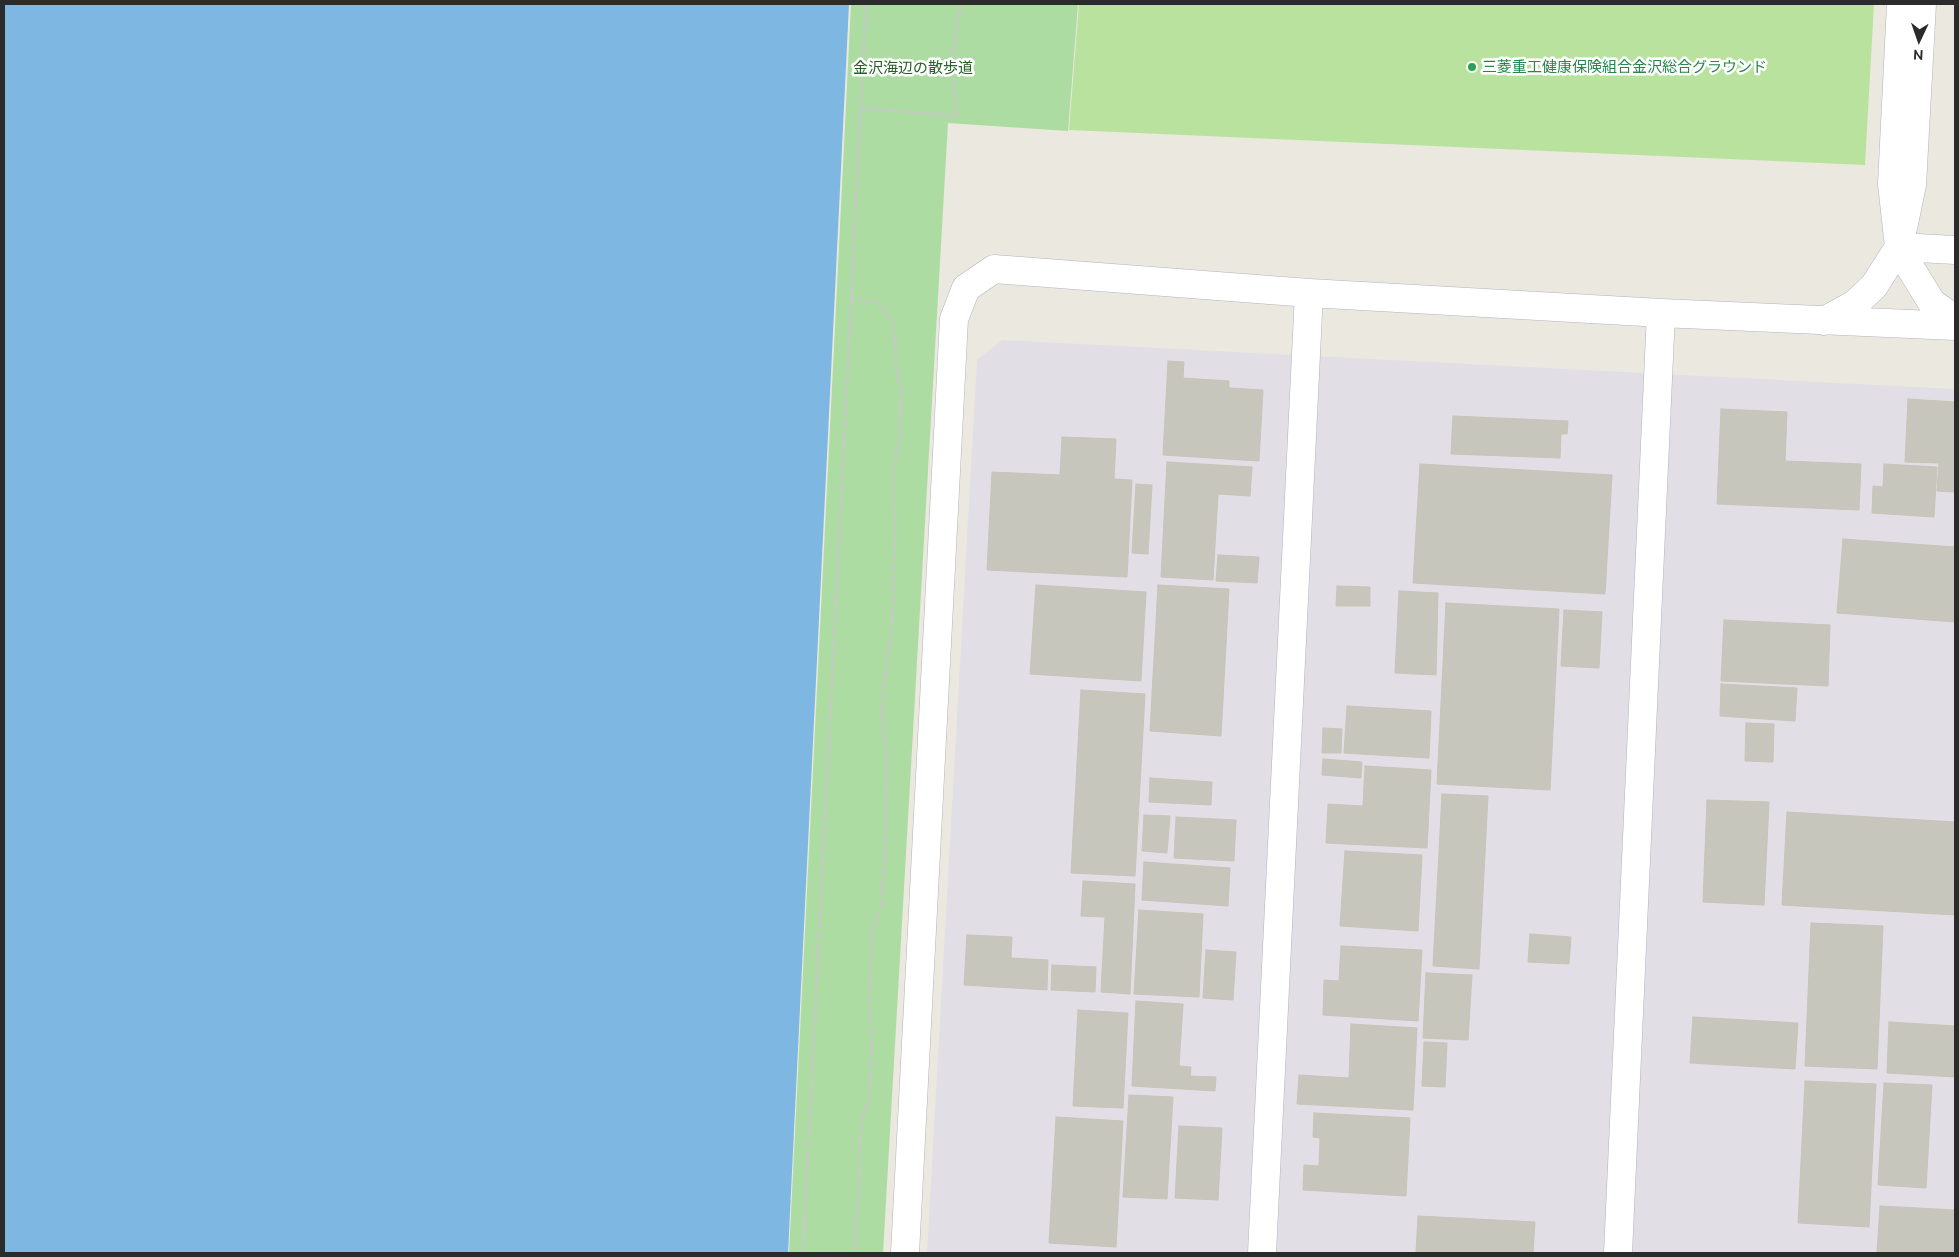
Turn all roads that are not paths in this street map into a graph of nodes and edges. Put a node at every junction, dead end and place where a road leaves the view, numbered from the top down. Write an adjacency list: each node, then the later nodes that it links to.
1 (1901, 4): 3 (street)
2 (1922, 4): 3 (street)
3 (1899, 247): 4 (street); 7 (street); 8 (street)
4 (1955, 250)
5 (1308, 293): 6 (street); 10 (street); 11 (street)
6 (1661, 313): 8 (street); 12 (street)
7 (1955, 319)
8 (1824, 321): 9 (street)
9 (1955, 326)
10 (905, 1253)
11 (1262, 1253)
12 (1618, 1253)

